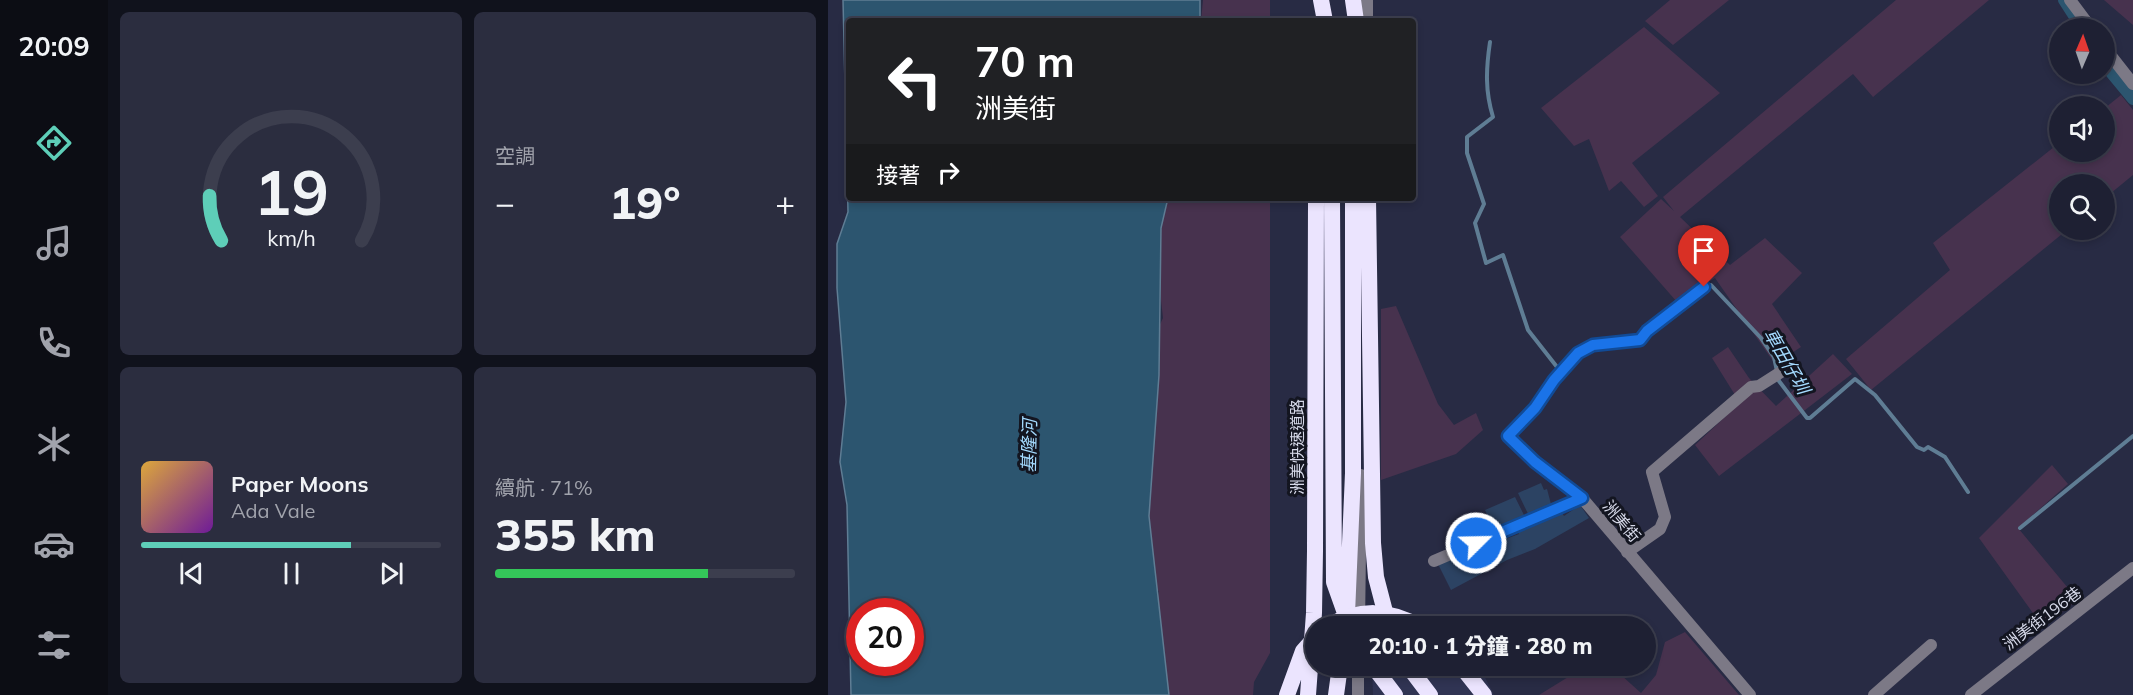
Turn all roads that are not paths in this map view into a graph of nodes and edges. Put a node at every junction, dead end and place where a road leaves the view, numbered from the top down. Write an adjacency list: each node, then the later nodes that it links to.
1 (1319, 0): 5 (highway); 6 (highway)
2 (1352, 0): 7 (highway)
3 (1367, 0): 8 (street)
4 (2070, 0): 9 (street)
5 (1317, 18)
6 (1324, 18)
7 (1354, 18)
8 (1366, 18)
9 (2084, 18)
10 (2115, 61): 11 (street)
11 (2133, 84)
12 (1316, 201): 37 (highway, 洲美快速道路)
13 (1332, 201): 23 (highway)
14 (1353, 201): 24 (highway)
15 (1362, 201): 26 (street)
16 (1368, 201): 27 (highway)
17 (1704, 287): 19 (street, 洲美街)
18 (1789, 367): 20 (street)
19 (1582, 498): 20 (street, 洲美街); 21 (street)
20 (1627, 552): 43 (street, 洲美街)
21 (1434, 561)
22 (2133, 568): 45 (street, 洲美街196巷)
23 (1345, 616)
24 (1348, 616)
25 (1350, 616): 28 (highway, bridge)
26 (1359, 616)
27 (1386, 616)
28 (1399, 616)
29 (1931, 645): 44 (street)
30 (1305, 649): 36 (highway)
31 (1339, 676): 38 (highway)
32 (1358, 676): 39 (street)
33 (1381, 676): 40 (highway)
34 (1416, 676): 41 (highway)
35 (1469, 676): 42 (highway)
36 (1287, 695)
37 (1308, 695)
38 (1336, 695)
39 (1358, 695)
40 (1395, 695)
41 (1430, 695)
42 (1484, 695)
43 (1750, 695)
44 (1874, 695)
45 (1971, 695)

